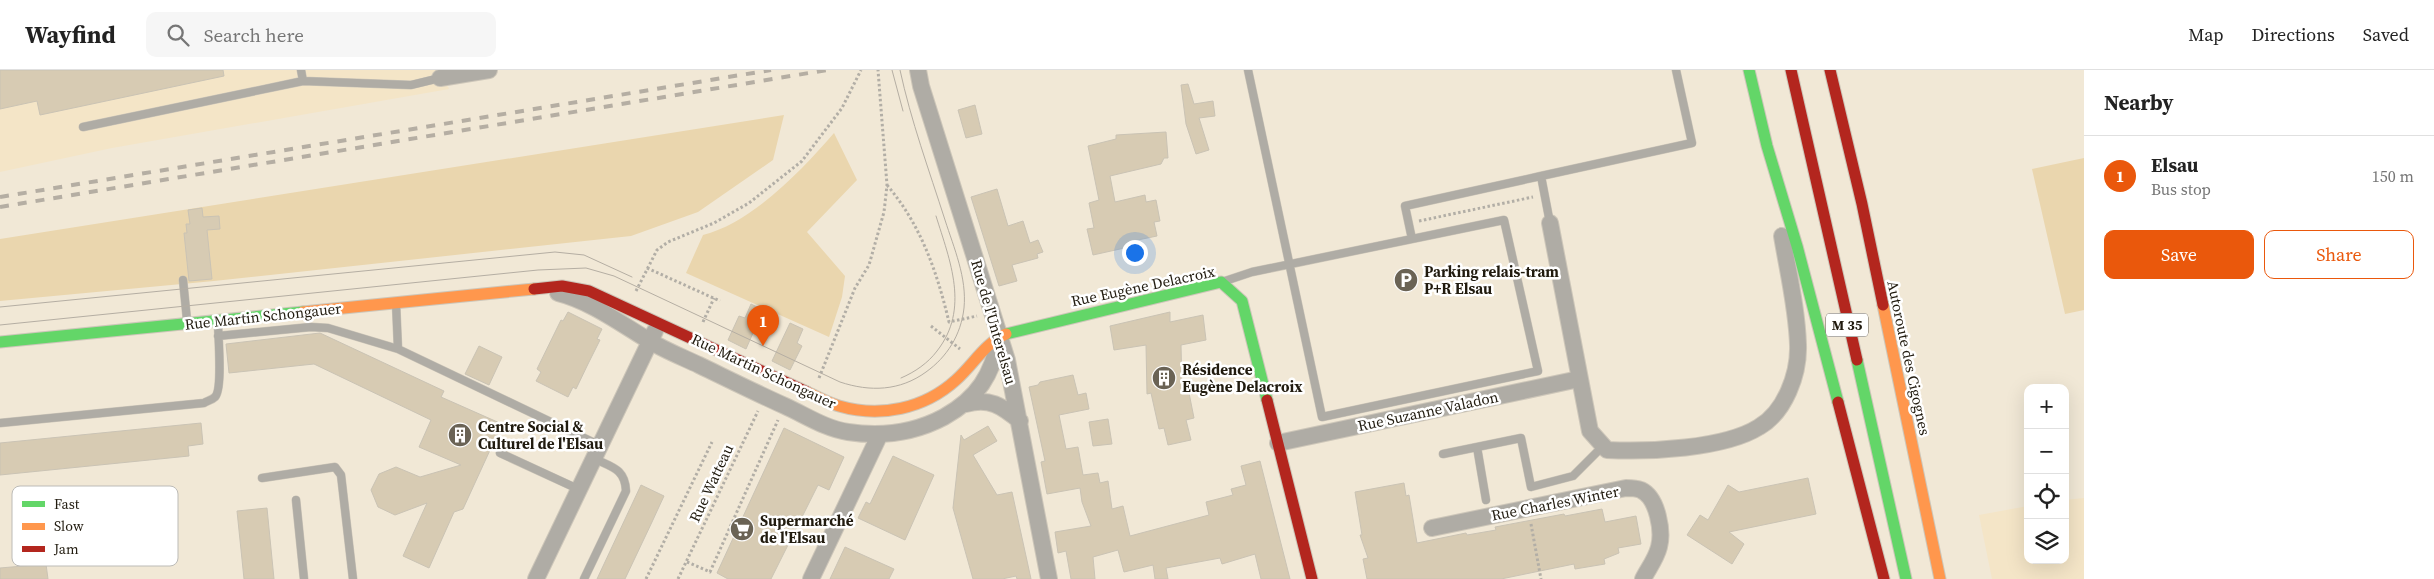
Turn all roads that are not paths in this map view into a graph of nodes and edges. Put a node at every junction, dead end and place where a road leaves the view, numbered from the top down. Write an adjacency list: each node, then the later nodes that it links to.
1 (301, 70): 10 (lane)
2 (489, 70): 9 (street)
3 (918, 70): 25 (street, Rue de l'Unterelsau)
4 (1248, 70): 16 (lane)
5 (1676, 70): 13 (lane)
6 (1749, 70): 12 (main road)
7 (1791, 70): 54 (main road, M 35)
8 (1832, 70): 55 (main road, Autoroute des Cigognes / M 35)
9 (440, 78): 10 (lane)
10 (303, 81): 11 (lane)
11 (83, 127)
12 (1767, 146): 35 (street); 53 (main road)
13 (1541, 176): 14 (lane); 15 (lane)
14 (1550, 223): 29 (street)
15 (1412, 239): 16 (lane); 16 (lane)
16 (1290, 265): 18 (lane)
17 (183, 280): 22 (lane)
18 (1221, 282): 25 (main road, Rue Eugène Delacroix); 34 (main road, Rue Eugène Delacroix)
19 (526, 289): 20 (main road, Rue Martin Schongauer); 23 (main road, Rue Martin Schongauer); 26 (street, Rue Martin Schongauer)
20 (396, 302): 21 (main road, Rue Martin Schongauer); 28 (lane)
21 (218, 320): 22 (main road, Rue Martin Schongauer); 24 (lane)
22 (187, 323): 27 (main road, Rue Martin Schongauer)
23 (659, 323): 25 (main road, Rue Martin Schongauer); 26 (street)
24 (218, 336): 28 (lane); 32 (lane)
25 (1000, 337): 30 (street, Rue Martin Schongauer); 31 (street, Rue de l'Unterelsau)
26 (649, 341): 33 (street, Rue Martin Schongauer); 37 (street)
27 (0, 342)
28 (398, 349): 37 (lane)
29 (1579, 379): 34 (street, Rue Suzanne Valadon); 35 (street)
30 (966, 404): 31 (street); 33 (street, Rue Martin Schongauer)
31 (1020, 421): 50 (street, Rue de l'Unterelsau)
32 (0, 423)
33 (880, 434): 49 (street)
34 (1278, 443): 51 (main road, Rue Eugène Delacroix)
35 (1603, 446): 36 (lane)
36 (1477, 447): 39 (lane); 43 (lane)
37 (596, 452): 41 (street); 48 (lane)
38 (500, 453): 41 (lane)
39 (1443, 454)
40 (262, 478): 46 (lane)
41 (578, 489): 47 (street)
42 (296, 500): 45 (lane)
43 (1486, 500)
44 (1432, 528): 52 (street, Rue Charles Winter)
45 (304, 579)
46 (353, 579)
47 (536, 579)
48 (584, 579)
49 (811, 579)
50 (1049, 579)
51 (1312, 579)
52 (1643, 579)
53 (1884, 579)
54 (1906, 579)
55 (1940, 579)

